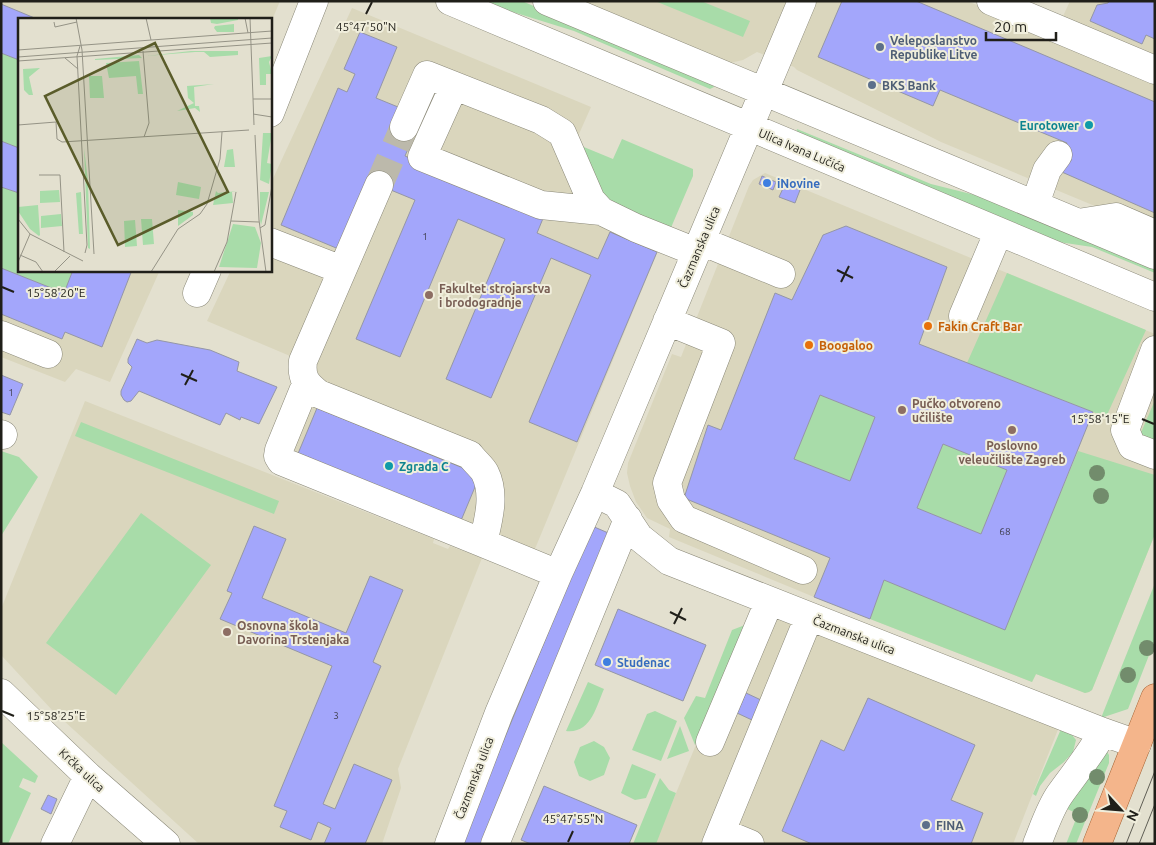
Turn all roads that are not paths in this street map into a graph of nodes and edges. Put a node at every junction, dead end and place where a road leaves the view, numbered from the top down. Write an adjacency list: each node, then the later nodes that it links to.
1 (314, 1): 9 (street)
2 (450, 1): 11 (street, Ulica Ivana Lučića)
3 (547, 1): 8 (street)
4 (802, 1): 8 (street, Čazmanska ulica)
5 (991, 1): 6 (street)
6 (1155, 70)
7 (454, 86): 10 (street); 15 (street); 15 (street)
8 (763, 92): 11 (street, Čazmanska ulica); 14 (street)
9 (271, 110)
10 (404, 127)
11 (749, 127): 17 (street, Ulica Ivana Lučića); 20 (street, Čazmanska ulica)
12 (1058, 155): 14 (street)
13 (379, 185): 22 (street)
14 (1035, 204): 16 (street)
15 (600, 211): 20 (street)
16 (1078, 222): 18 (street); 21 (street)
17 (998, 233): 24 (street, Ulica Ivana Lučića); 25 (street)
18 (1155, 234)
19 (271, 242): 22 (street)
20 (699, 246): 23 (street); 26 (street, Čazmanska ulica)
21 (1155, 255)
22 (342, 270): 30 (street)
23 (781, 274)
24 (1155, 298)
25 (963, 316)
26 (667, 321): 32 (street, Čazmanska ulica); 35 (street)
27 (1, 335): 29 (street)
28 (1155, 350): 31 (street)
29 (48, 354)
30 (306, 384): 34 (street); 34 (street)
31 (1155, 455)
32 (595, 493): 33 (street, Čazmanska ulica); 36 (street, Čazmanska ulica)
33 (628, 519): 37 (street, Čazmanska ulica); 49 (street)
34 (483, 543): 36 (street)
35 (803, 570)
36 (558, 574): 48 (street, Čazmanska ulica)
37 (769, 602): 38 (street, Čazmanska ulica); 42 (street)
38 (809, 618): 41 (street, Čazmanska ulica); 45 (street)
39 (1, 693): 44 (street, Krčka ulica)
40 (1155, 698): 43 (main road)
41 (1103, 732): 43 (street, Čazmanska ulica); 51 (street)
42 (710, 742)
43 (1137, 744): 52 (main road)
44 (88, 776): 46 (street); 47 (street, Krčka ulica)
45 (718, 838): 50 (street)
46 (55, 844)
47 (166, 844)
48 (449, 844)
49 (495, 844)
50 (750, 844)
51 (1037, 844)
52 (1097, 844)

